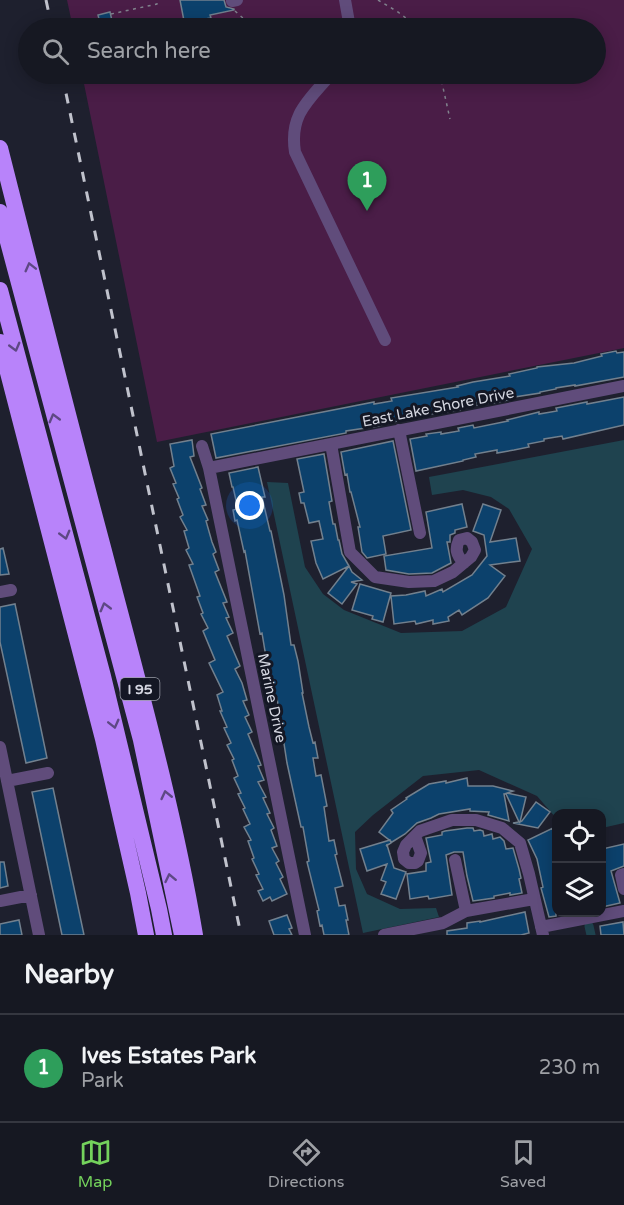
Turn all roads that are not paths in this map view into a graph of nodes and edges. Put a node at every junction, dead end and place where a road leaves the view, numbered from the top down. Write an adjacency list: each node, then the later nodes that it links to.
1 (345, 0): 2 (street)
2 (348, 18)
3 (323, 84): 7 (street)
4 (0, 148): 33 (highway, I 95, one-way to 4)
5 (0, 212): 32 (highway, one-way to 5)
6 (0, 290): 31 (highway, one-way to 31)
7 (385, 340)
8 (0, 342): 30 (highway)
9 (624, 386): 10 (street, East Lake Shore Drive)
10 (399, 430): 11 (street, East Lake Shore Drive); 14 (street)
11 (330, 444): 13 (street, East Lake Shore Drive); 15 (street)
12 (202, 446): 13 (street)
13 (209, 468): 34 (street, Marine Drive)
14 (420, 533)
15 (464, 563)
16 (0, 747): 18 (street)
17 (48, 773): 18 (street)
18 (7, 782): 23 (street)
19 (415, 836): 24 (street)
20 (455, 860): 26 (street)
21 (624, 874): 22 (street)
22 (624, 889)
23 (31, 895): 25 (street); 29 (street)
24 (534, 899): 26 (street); 28 (street)
25 (0, 901)
26 (466, 911): 35 (street)
27 (624, 911): 28 (street)
28 (542, 931)
29 (39, 935)
30 (146, 935)
31 (164, 935)
32 (182, 935)
33 (195, 935)
34 (305, 935)
35 (384, 935)

